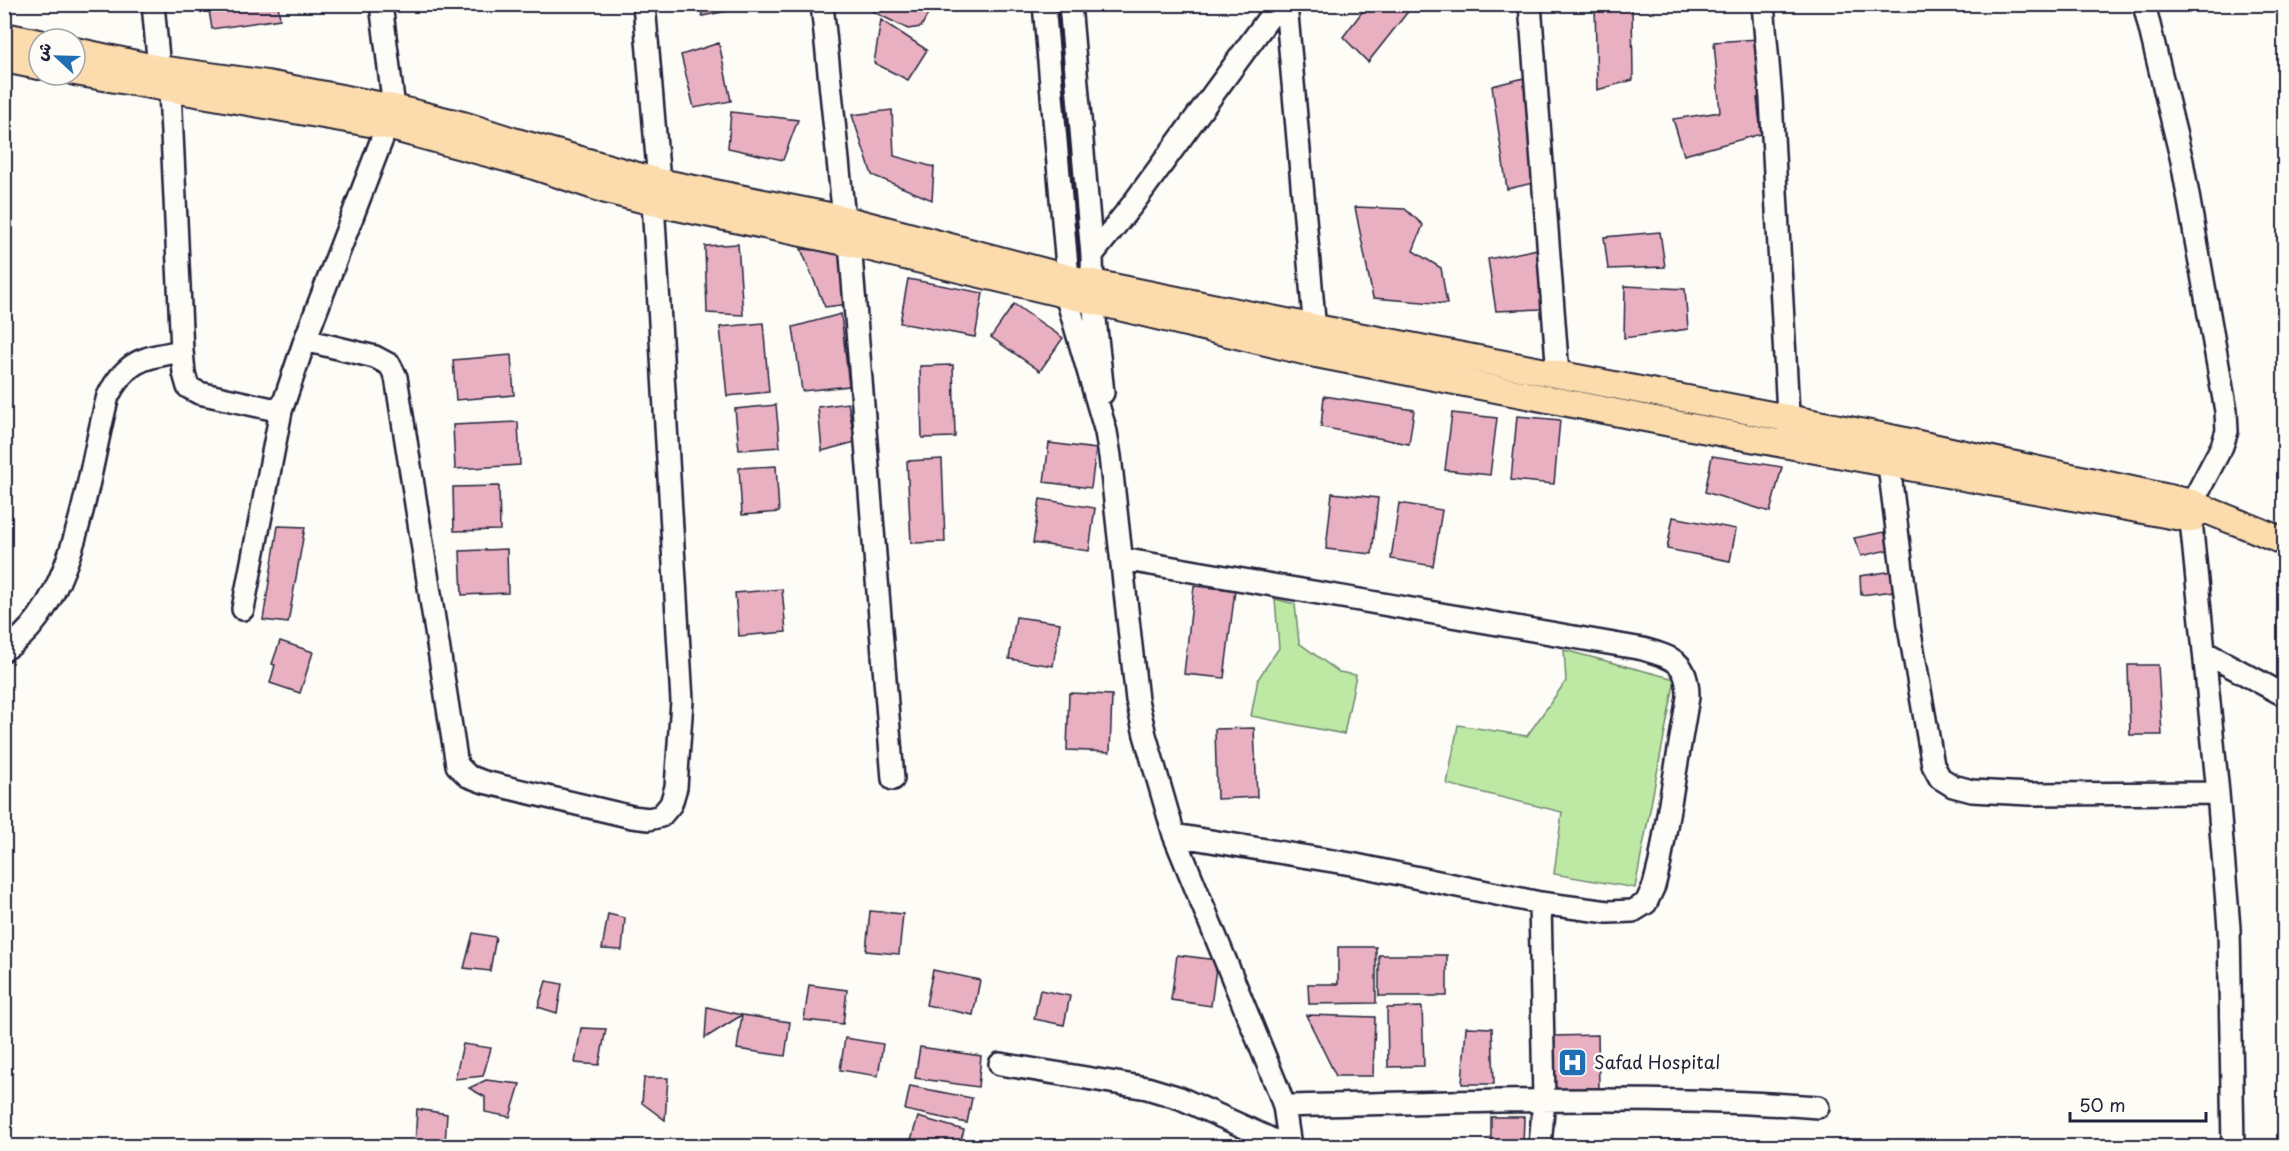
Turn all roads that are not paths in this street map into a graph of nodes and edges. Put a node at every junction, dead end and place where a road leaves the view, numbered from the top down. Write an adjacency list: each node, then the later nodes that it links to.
1 (153, 4): 18 (street)
2 (381, 4): 19 (street)
3 (644, 4): 20 (street)
4 (822, 4): 21 (street)
5 (1044, 4): 24 (street)
6 (1070, 4): 23 (street)
7 (1279, 4): 23 (street)
8 (1286, 4): 26 (street)
9 (1530, 4): 30 (street)
10 (1763, 4): 33 (street)
11 (2144, 4): 36 (street)
12 (4, 36): 13 (main road)
13 (27, 41)
14 (87, 55): 18 (main road)
15 (4, 59): 16 (main road)
16 (27, 64)
17 (87, 73): 18 (main road)
18 (164, 80): 19 (main road); 28 (street)
19 (391, 117): 20 (main road); 27 (street)
20 (656, 192): 21 (main road); 22 (main road); 27 (street)
21 (844, 219): 24 (main road)
22 (850, 243): 24 (main road); 43 (street)
23 (1092, 255): 25 (street)
24 (1067, 286): 25 (main road); 32 (street)
25 (1093, 292): 26 (main road); 29 (main road); 32 (street)
26 (1316, 328): 29 (street); 30 (main road)
27 (305, 340): 31 (street)
28 (182, 351): 31 (street); 40 (street)
29 (1316, 354): 33 (main road)
30 (1558, 375): 33 (main road)
31 (281, 411): 39 (street)
32 (1106, 432): 38 (street)
33 (1789, 432): 34 (main road); 35 (main road)
34 (1886, 437): 35 (street); 36 (main road)
35 (1888, 464): 36 (main road); 44 (street)
36 (2192, 511): 37 (main road); 41 (street)
37 (2284, 542)
38 (1122, 559): 45 (street); 46 (street)
39 (243, 609)
40 (4, 650)
41 (2204, 652): 42 (street); 44 (street)
42 (2284, 695)
43 (892, 779)
44 (2218, 793): 53 (street)
45 (1174, 835): 46 (street); 49 (street)
46 (1540, 903): 48 (street)
47 (1000, 1064): 51 (street)
48 (1544, 1100): 49 (street); 50 (street); 52 (street)
49 (1284, 1107): 51 (street)
50 (1818, 1107)
51 (1288, 1146)
52 (1540, 1146)
53 (2233, 1146)

